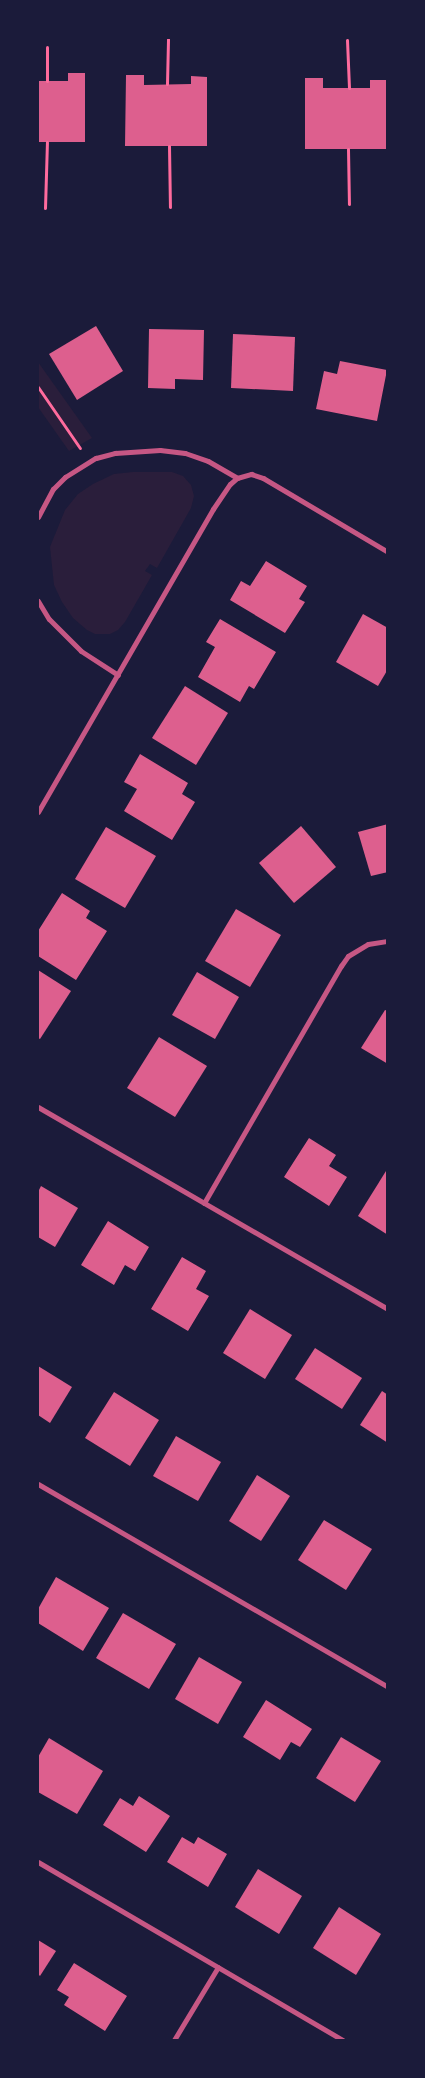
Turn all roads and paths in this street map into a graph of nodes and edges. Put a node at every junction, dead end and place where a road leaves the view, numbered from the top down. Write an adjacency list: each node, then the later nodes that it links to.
1 (168, 38): 5 (path)
2 (347, 40): 6 (path)
3 (47, 47): 4 (path)
4 (47, 81)
5 (167, 84)
6 (349, 88)
7 (47, 142): 12 (path)
8 (169, 146): 11 (path)
9 (348, 149): 10 (path)
10 (348, 204)
11 (170, 207)
12 (45, 208)
13 (38, 387): 14 (path)
14 (77, 443)
15 (237, 478): 16 (street); 17 (street); 19 (street)
16 (38, 517)
17 (388, 552)
18 (38, 601): 19 (street)
19 (118, 675): 20 (street)
20 (38, 812)
21 (388, 941): 23 (street)
22 (38, 1107): 23 (street)
23 (204, 1203): 24 (street)
24 (388, 1309)
25 (38, 1484): 26 (street)
26 (388, 1687)
27 (38, 1862): 28 (street)
28 (218, 1966): 29 (street); 30 (street)
29 (174, 2040)
30 (344, 2040)

